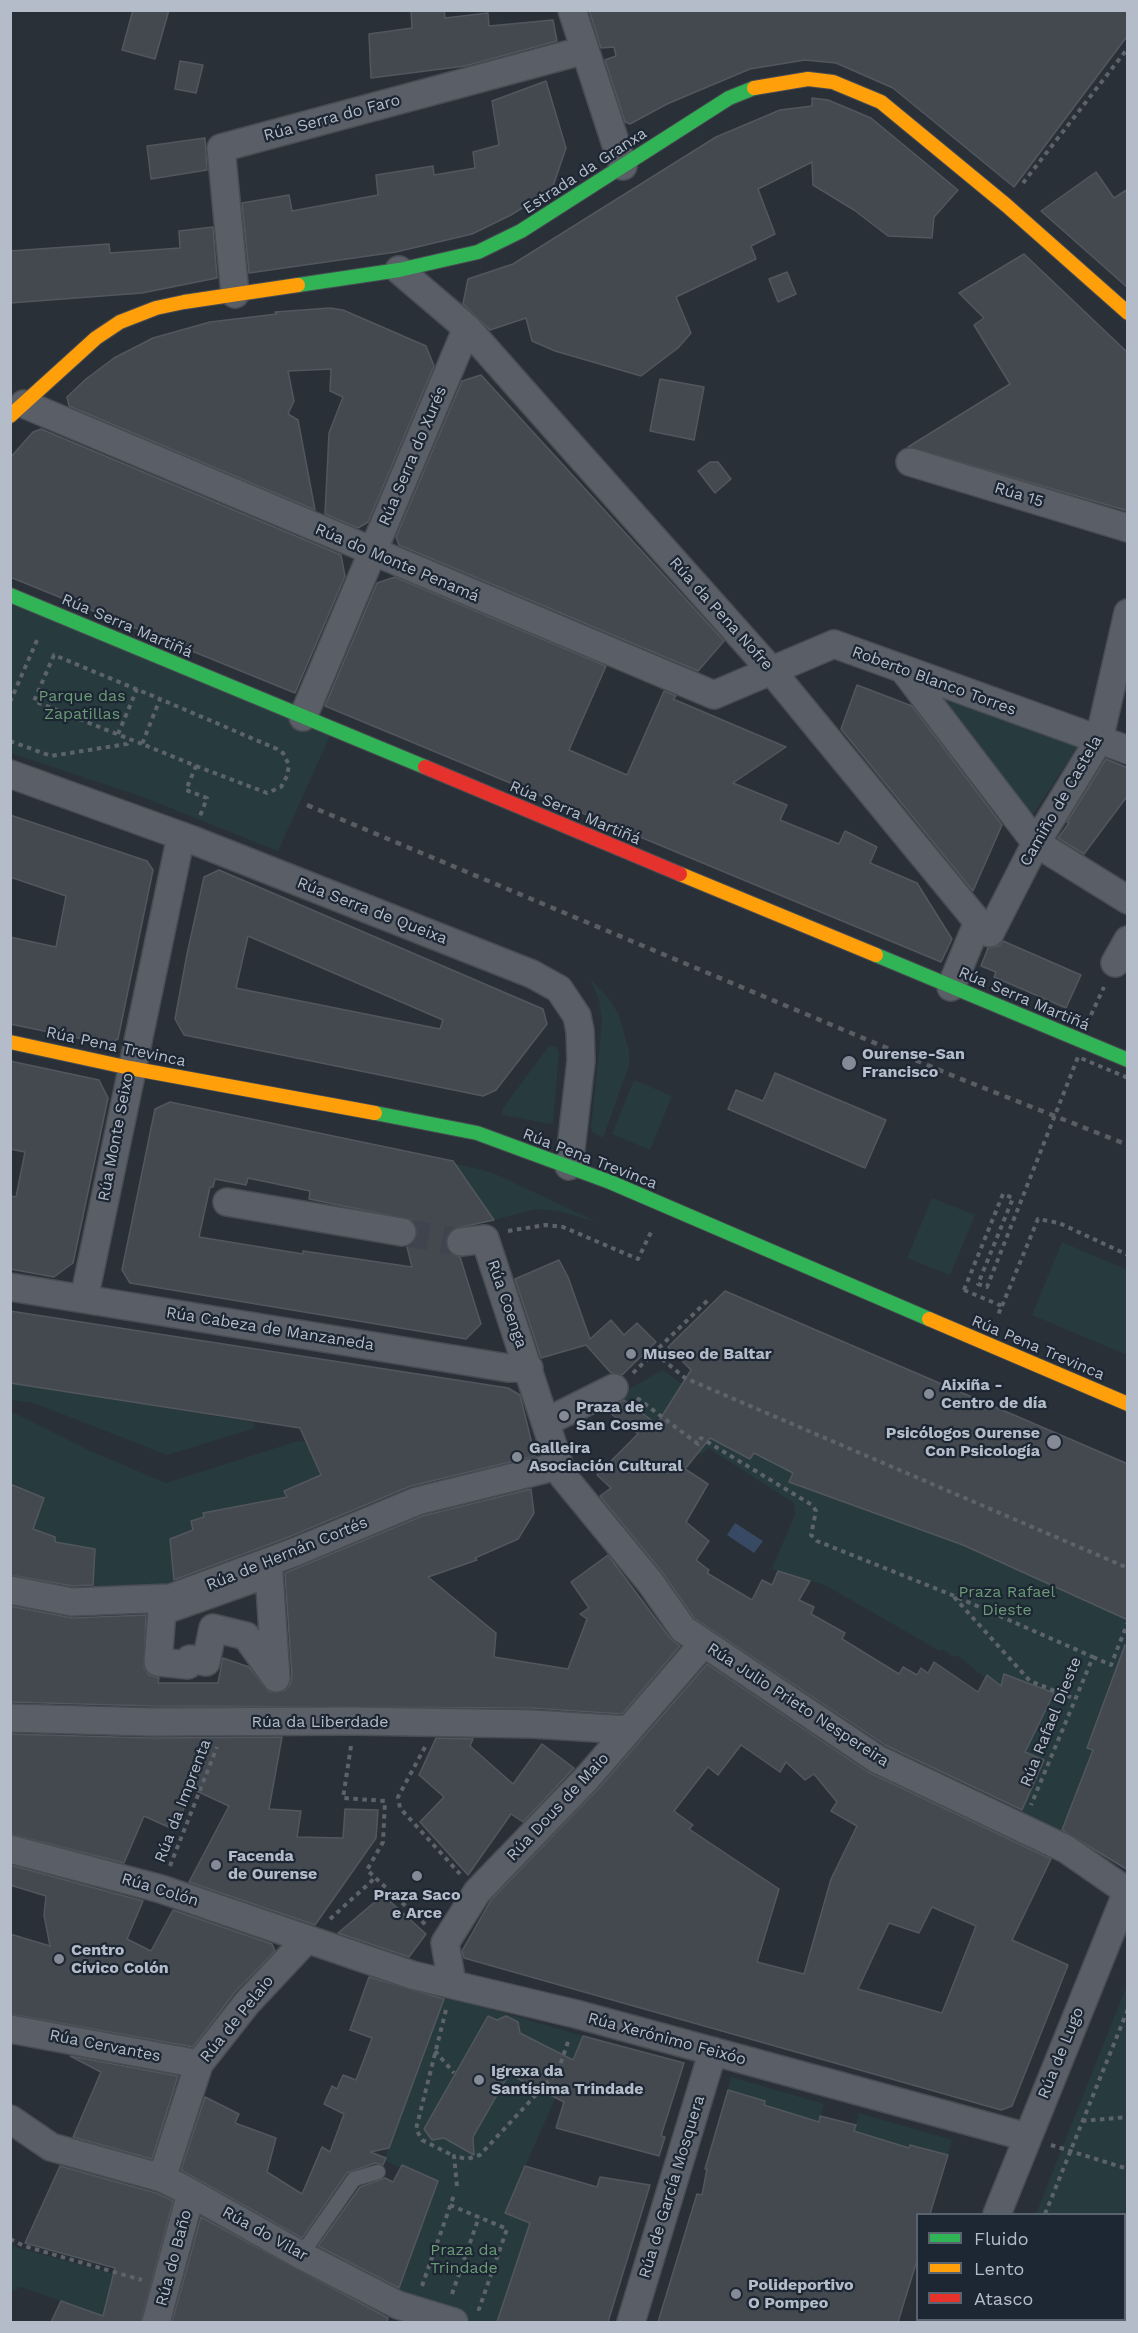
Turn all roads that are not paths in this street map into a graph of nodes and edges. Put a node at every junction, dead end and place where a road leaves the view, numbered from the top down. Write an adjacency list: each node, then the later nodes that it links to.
1 (572, 10): 2 (street)
2 (585, 50): 3 (street); 5 (street, Rúa Serra do Faro)
3 (623, 166): 4 (street, Estrada da Granxa); 6 (street, Estrada da Granxa)
4 (399, 270): 5 (street, Estrada da Granxa); 7 (street, Rúa da Pena Nofre)
5 (235, 294): 8 (street, Estrada da Granxa)
6 (1128, 313)
7 (467, 328): 11 (street, Rúa Serra do Xurés); 14 (street, Rúa da Pena Nofre)
8 (17, 410): 11 (street, Rúa do Monte Penamá)
9 (910, 462): 10 (street, Rúa 15)
10 (1128, 528)
11 (372, 553): 14 (street, Rúa do Monte Penamá); 16 (street, Rúa Serra do Xurés)
12 (10, 595): 16 (street, Rúa Serra Martiñá)
13 (1128, 613): 17 (street, Camiño de Castela)
14 (770, 669): 15 (street, Roberto Blanco Torres); 23 (street, Rúa da Pena Nofre)
15 (903, 669): 17 (street, Roberto Blanco Torres); 21 (street)
16 (303, 717): 24 (street, Rúa Serra Martiñá)
17 (1099, 740): 18 (street, Roberto Blanco Torres); 21 (street, Camiño de Castela)
18 (1128, 750)
19 (10, 774): 20 (street, Rúa Serra de Queixa)
20 (181, 836): 27 (street, Rúa Monte Seixo); 28 (street, Rúa Serra de Queixa)
21 (1036, 843): 22 (street); 23 (street, Camiño de Castela)
22 (1128, 900)
23 (978, 922): 24 (street)
24 (951, 987): 26 (street, Rúa Serra Martiñá)
25 (10, 1042): 27 (street, Rúa Pena Trevinca)
26 (1128, 1060)
27 (130, 1068): 28 (street, Rúa Pena Trevinca); 33 (street, Rúa Monte Seixo)
28 (569, 1166): 36 (street, Rúa Pena Trevinca)
29 (227, 1202): 30 (street)
30 (402, 1232)
31 (473, 1240): 34 (street, Rúa Coenga)
32 (10, 1287): 33 (street, Rúa Cabeza de Manzaneda)
33 (84, 1299): 34 (street, Rúa Cabeza de Manzaneda)
34 (529, 1368): 37 (street)
35 (617, 1387): 37 (street)
36 (1128, 1404)
37 (546, 1422): 38 (street)
38 (558, 1466): 40 (street, Rúa de Hernán Cortés); 41 (street, Rúa Julio Prieto Nespereira)
39 (10, 1590): 40 (street, Rúa de Hernán Cortés)
40 (173, 1603): 42 (street); 42 (street); 42 (street)
41 (703, 1644): 45 (street, Rúa Dous de Maio); 47 (street, Rúa Julio Prieto Nespereira)
42 (273, 1674): 44 (street)
43 (10, 1718): 44 (street, Rúa da Liberdade)
44 (275, 1722): 45 (street, Rúa da Liberdade)
45 (629, 1730): 49 (street, Rúa Dous de Maio)
46 (10, 1849): 48 (street, Rúa Colón)
47 (1127, 1892): 54 (street, Rúa de Lugo)
48 (307, 1939): 49 (street, Rúa Xerónimo Feixóo); 52 (street, Rúa de Pelaio)
49 (452, 1983): 51 (street, Rúa Xerónimo Feixóo)
50 (10, 2029): 52 (street, Rúa Cervantes)
51 (713, 2051): 54 (street, Rúa Xerónimo Feixóo); 62 (street, Rúa de García Mosquera)
52 (199, 2064): 56 (street, Rúa de Pelaio)
53 (10, 2119): 56 (street, Rúa do Vilar)
54 (1027, 2137): 58 (street, Rúa de Lugo)
55 (378, 2172): 59 (lane)
56 (162, 2178): 57 (street, Rúa do Vilar)
57 (191, 2193): 59 (street, Rúa do Vilar); 61 (street, Rúa do Baño)
58 (997, 2213)
59 (301, 2254): 60 (street, Rúa do Vilar)
60 (461, 2310)
61 (156, 2322)
62 (631, 2322)

